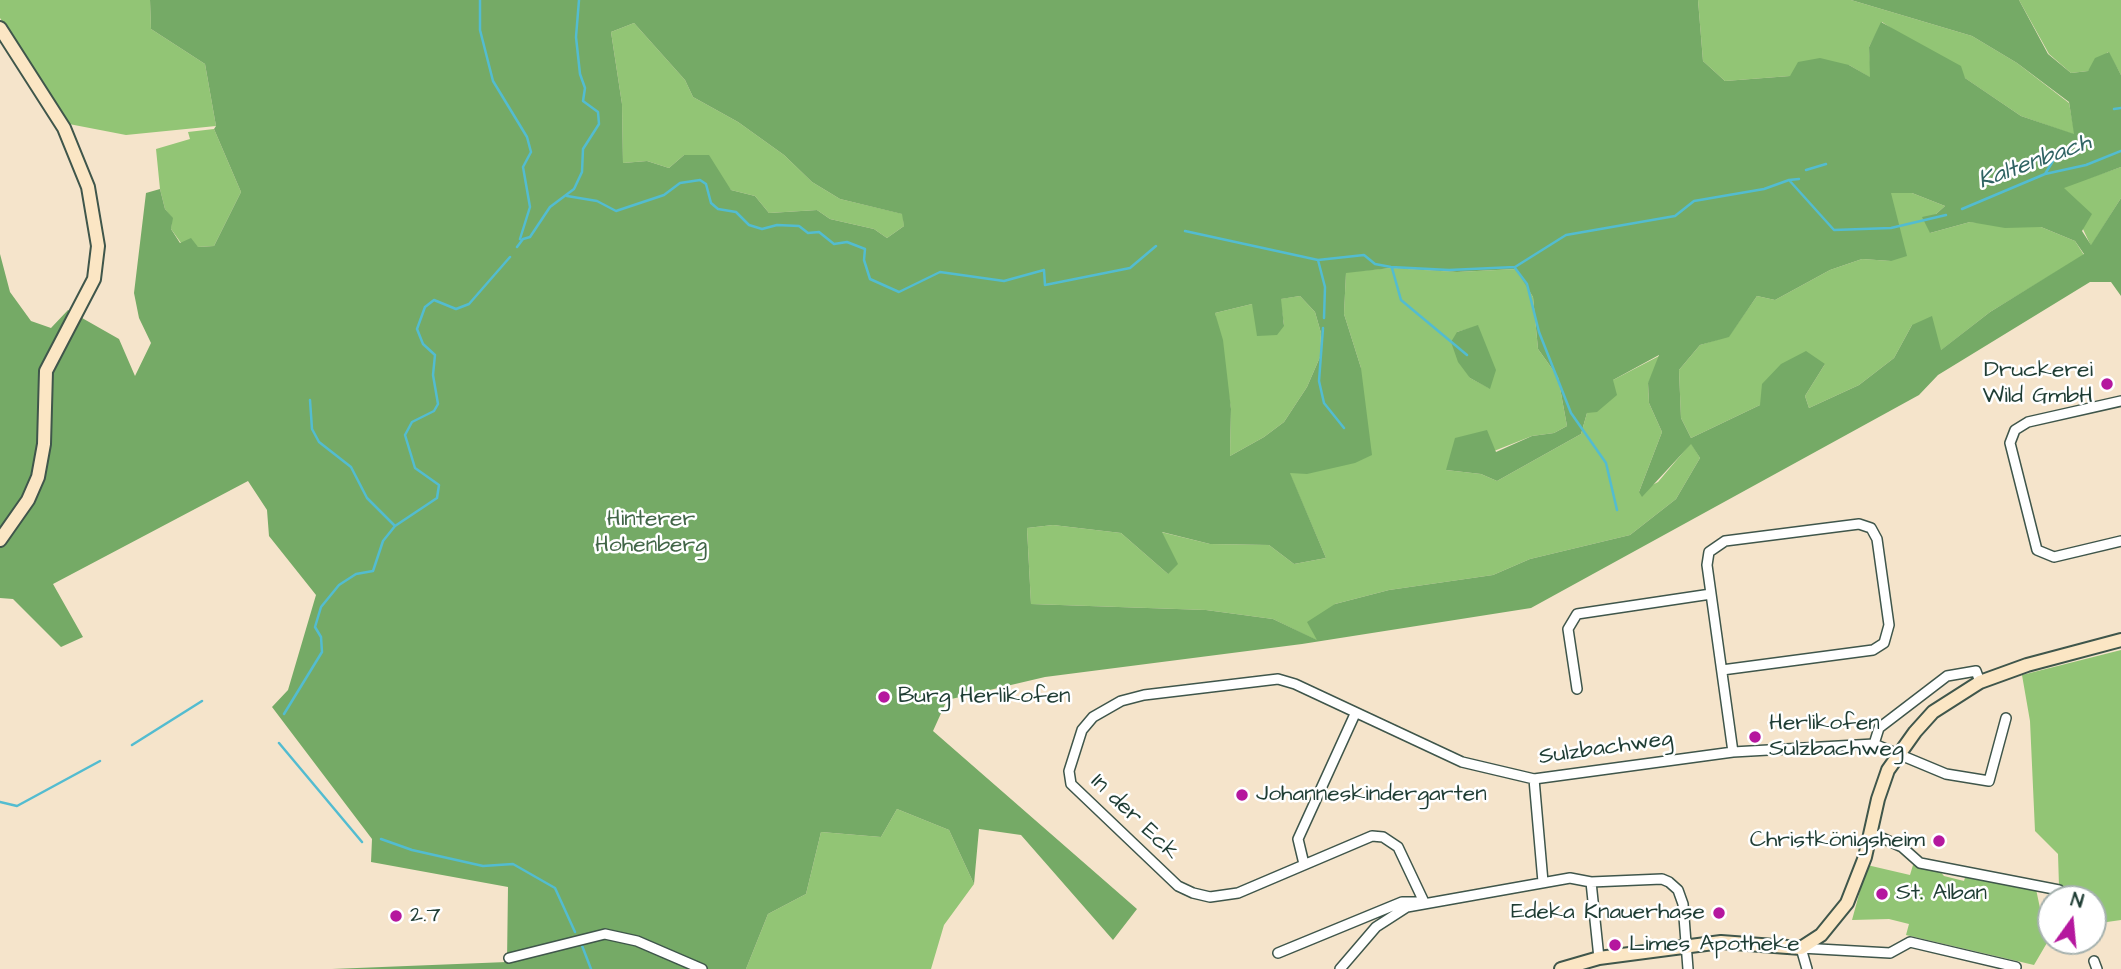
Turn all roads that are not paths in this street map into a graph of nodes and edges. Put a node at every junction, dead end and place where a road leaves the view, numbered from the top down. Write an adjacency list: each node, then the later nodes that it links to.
1 (0, 28): 3 (main road)
2 (2121, 401): 4 (street)
3 (0, 540)
4 (2121, 541)
5 (1711, 594): 7 (street); 7 (street); 9 (street)
6 (2121, 640): 8 (main road)
7 (1722, 670): 13 (street)
8 (1980, 682): 12 (street); 14 (main road)
9 (1577, 689)
10 (1355, 714): 15 (street, Sulzbachweg); 17 (street); 17 (street, In der Eck)
11 (2006, 718): 14 (street, Sulzbachweg)
12 (1874, 744): 13 (street, Sulzbachweg); 14 (street, Sulzbachweg)
13 (1733, 752): 15 (street, Sulzbachweg)
14 (1896, 755): 16 (main road)
15 (1534, 779): 18 (street)
16 (1871, 833): 20 (street); 23 (main road)
17 (1304, 864): 21 (street, In der Eck)
18 (1543, 882): 19 (street); 21 (street)
19 (1591, 883): 22 (street); 26 (street)
20 (2037, 886)
21 (1424, 902): 24 (street); 29 (street)
22 (1688, 947): 23 (main road); 26 (main road); 31 (street)
23 (1801, 948): 27 (street); 32 (street)
24 (1279, 953)
25 (509, 958): 28 (street)
26 (1599, 958): 30 (main road)
27 (2016, 967)
28 (702, 969)
29 (1340, 969)
30 (1561, 969)
31 (1688, 969)
32 (1807, 969)

